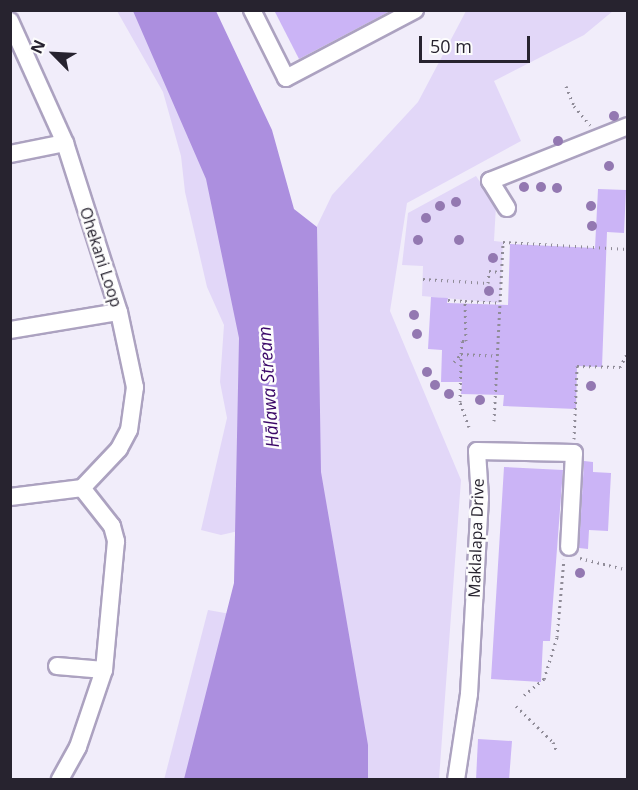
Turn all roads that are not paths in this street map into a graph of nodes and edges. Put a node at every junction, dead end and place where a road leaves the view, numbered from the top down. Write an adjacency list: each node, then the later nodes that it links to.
1 (252, 10): 2 (street)
2 (415, 10)
3 (10, 21): 5 (street, Ohekani Loop)
4 (627, 126): 7 (street)
5 (65, 143): 6 (street); 8 (street, Ohekani Loop)
6 (10, 154)
7 (507, 208)
8 (119, 312): 9 (street); 10 (street, Ohekani Loop)
9 (10, 330)
10 (82, 488): 11 (street); 14 (street)
11 (10, 497)
12 (569, 547): 16 (street, Maklalapa Drive)
13 (57, 666): 14 (street)
14 (104, 670): 15 (street)
15 (60, 780)
16 (456, 780)

